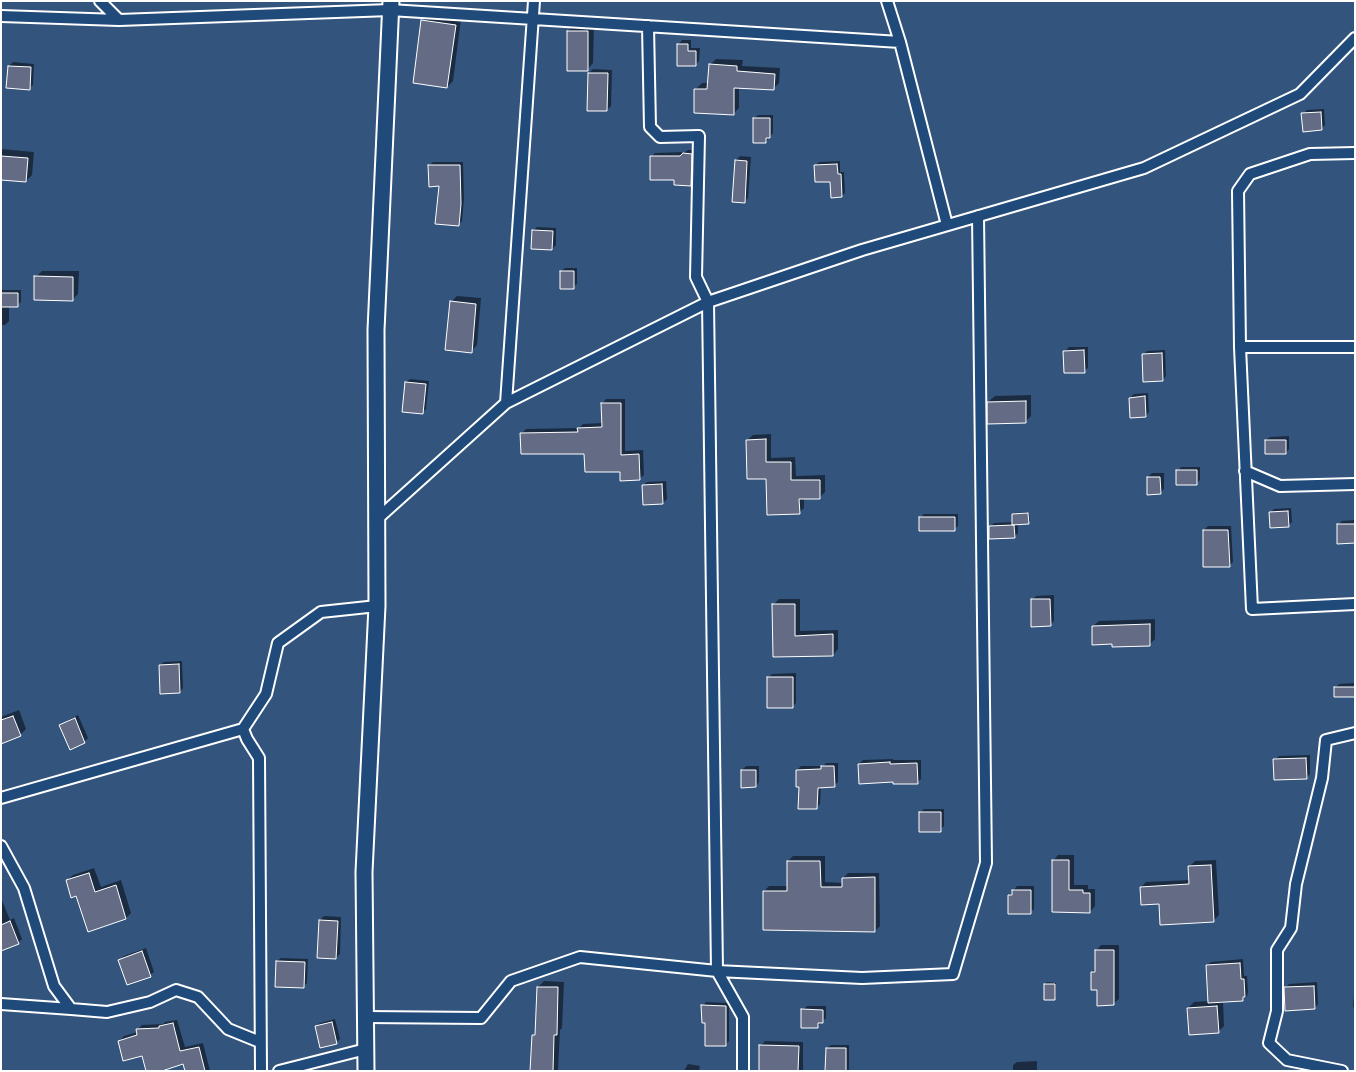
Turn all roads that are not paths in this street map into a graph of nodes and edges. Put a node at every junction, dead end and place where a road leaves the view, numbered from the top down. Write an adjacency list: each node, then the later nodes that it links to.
1 (100, 1): 7 (street)
2 (534, 1): 6 (street)
3 (887, 1): 10 (street)
4 (391, 6): 6 (street); 7 (street); 20 (street)
5 (1, 16): 7 (street)
6 (533, 19): 8 (street); 17 (street)
7 (119, 20)
8 (648, 26): 10 (street); 14 (street)
9 (1355, 38): 12 (street)
10 (900, 42): 13 (street)
11 (1355, 153): 15 (street)
12 (978, 216): 13 (street); 27 (street)
13 (947, 225): 14 (street)
14 (708, 302): 17 (street); 27 (street)
15 (1240, 347): 16 (street); 18 (street)
16 (1355, 347)
17 (506, 404): 20 (street)
18 (1245, 471): 19 (street); 21 (street)
19 (1355, 484)
20 (376, 520): 22 (street)
21 (1355, 604)
22 (377, 606): 23 (street); 30 (street)
23 (243, 729): 25 (street); 31 (street)
24 (1355, 733): 37 (street)
25 (1, 798)
26 (1, 846): 29 (street)
27 (717, 971): 30 (street); 36 (street)
28 (1, 1004): 29 (street)
29 (71, 1009): 31 (street)
30 (366, 1017): 32 (street)
31 (260, 1042): 33 (street)
32 (366, 1049): 34 (street); 35 (street)
33 (260, 1071)
34 (279, 1071)
35 (366, 1071)
36 (743, 1071)
37 (1342, 1071)

